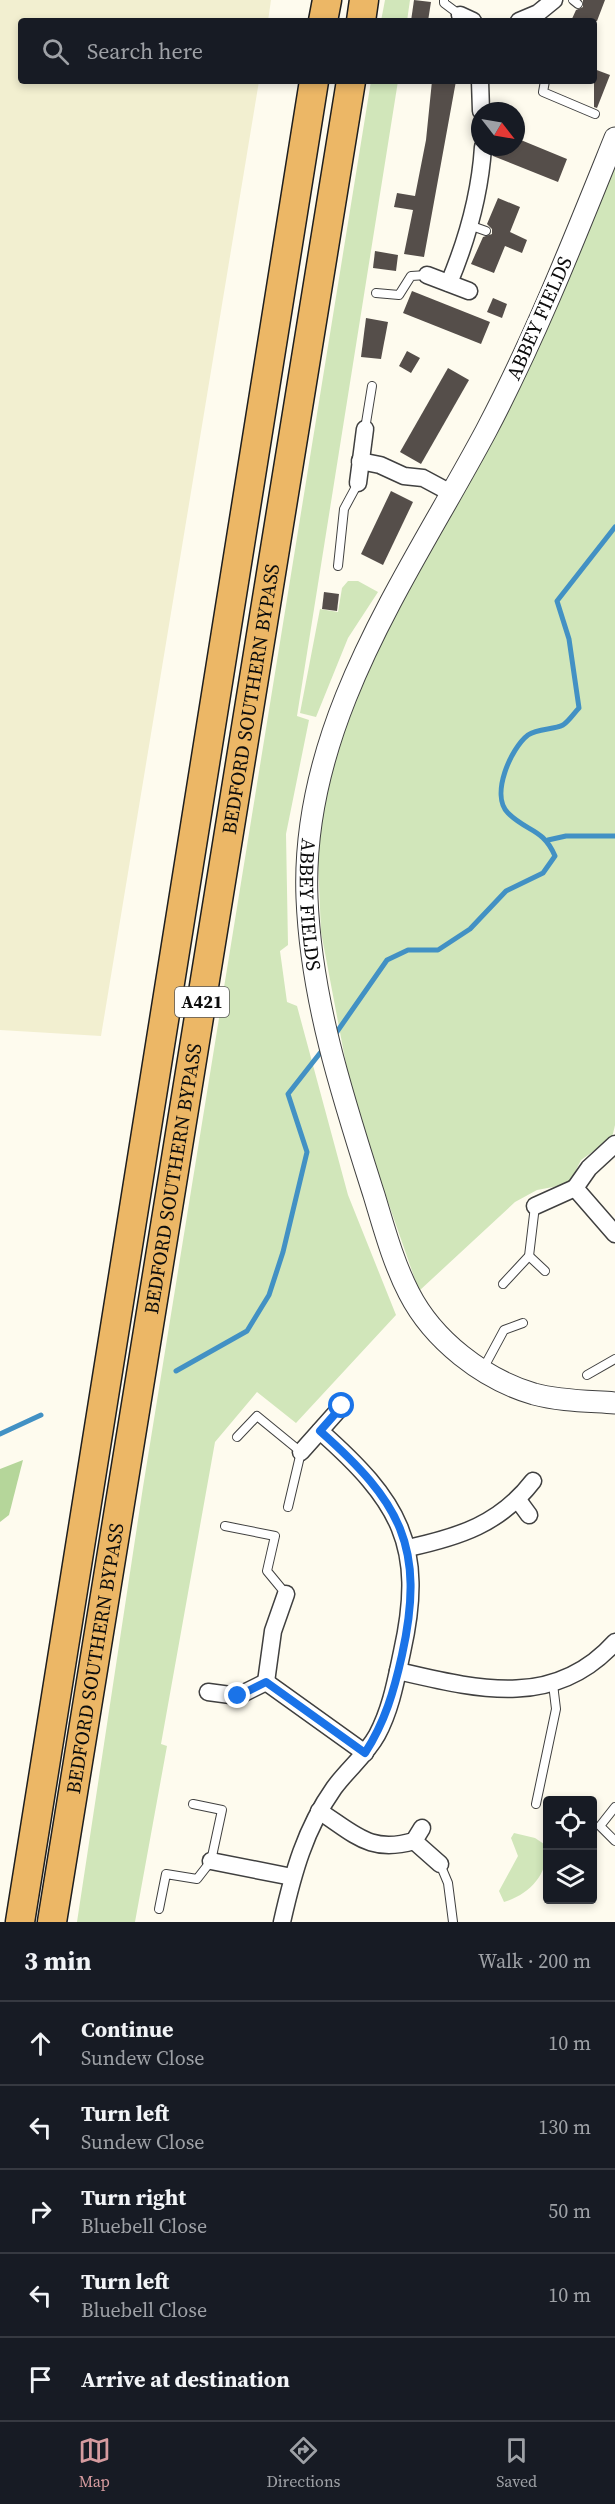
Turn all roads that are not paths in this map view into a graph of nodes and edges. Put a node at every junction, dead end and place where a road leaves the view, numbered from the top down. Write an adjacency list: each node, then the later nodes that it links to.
1 (327, 0): 6 (highway)
2 (364, 0): 7 (highway)
3 (444, 0): 8 (lane)
4 (554, 0): 5 (street)
5 (541, 17)
6 (324, 18)
7 (361, 18)
8 (466, 18)
9 (314, 84): 67 (highway, BEDFORD SOUTHERN BYPASS / A421)
10 (351, 84): 68 (highway, BEDFORD SOUTHERN BYPASS / A421)
11 (480, 84): 13 (street)
12 (544, 84): 14 (lane)
13 (481, 102)
14 (595, 114)
15 (615, 138): 27 (street, ABBEY FIELDS)
16 (482, 156): 17 (street)
17 (469, 225): 18 (lane); 20 (street)
18 (486, 231)
19 (428, 275): 20 (street); 22 (lane)
20 (449, 283): 21 (street)
21 (469, 291)
22 (375, 293)
23 (372, 386): 24 (lane)
24 (365, 429): 25 (street)
25 (360, 461): 26 (street); 27 (street)
26 (358, 483): 28 (lane)
27 (451, 493): 38 (street, ABBEY FIELDS)
28 (338, 566)
29 (615, 1144): 30 (street)
30 (575, 1188): 31 (street); 32 (street)
31 (535, 1206): 33 (lane)
32 (615, 1234)
33 (530, 1256): 34 (lane); 35 (lane)
34 (545, 1271)
35 (503, 1284)
36 (524, 1323): 38 (lane)
37 (615, 1359): 39 (lane)
38 (483, 1370): 40 (street, ABBEY FIELDS)
39 (587, 1375)
40 (615, 1403)
41 (342, 1406): 42 (street)
42 (320, 1431): 44 (street); 50 (street)
43 (237, 1437): 44 (lane)
44 (301, 1452): 47 (lane)
45 (533, 1482): 46 (street)
46 (518, 1500): 48 (street); 50 (street)
47 (288, 1507)
48 (529, 1515)
49 (225, 1526): 51 (lane)
50 (408, 1548): 53 (street)
51 (286, 1594): 54 (street)
52 (615, 1642): 55 (street)
53 (398, 1671): 55 (street); 57 (street)
54 (266, 1682): 56 (street); 57 (street)
55 (553, 1684): 59 (lane)
56 (208, 1692)
57 (365, 1753): 61 (street)
58 (193, 1804): 63 (lane)
59 (536, 1804)
60 (615, 1808): 62 (lane)
61 (319, 1811): 64 (street); 65 (street)
62 (615, 1841)
63 (211, 1861): 65 (street); 66 (lane)
64 (440, 1864): 70 (lane)
65 (292, 1877): 69 (street)
66 (159, 1909)
67 (20, 1922)
68 (52, 1922)
69 (282, 1922)
70 (453, 1922)

